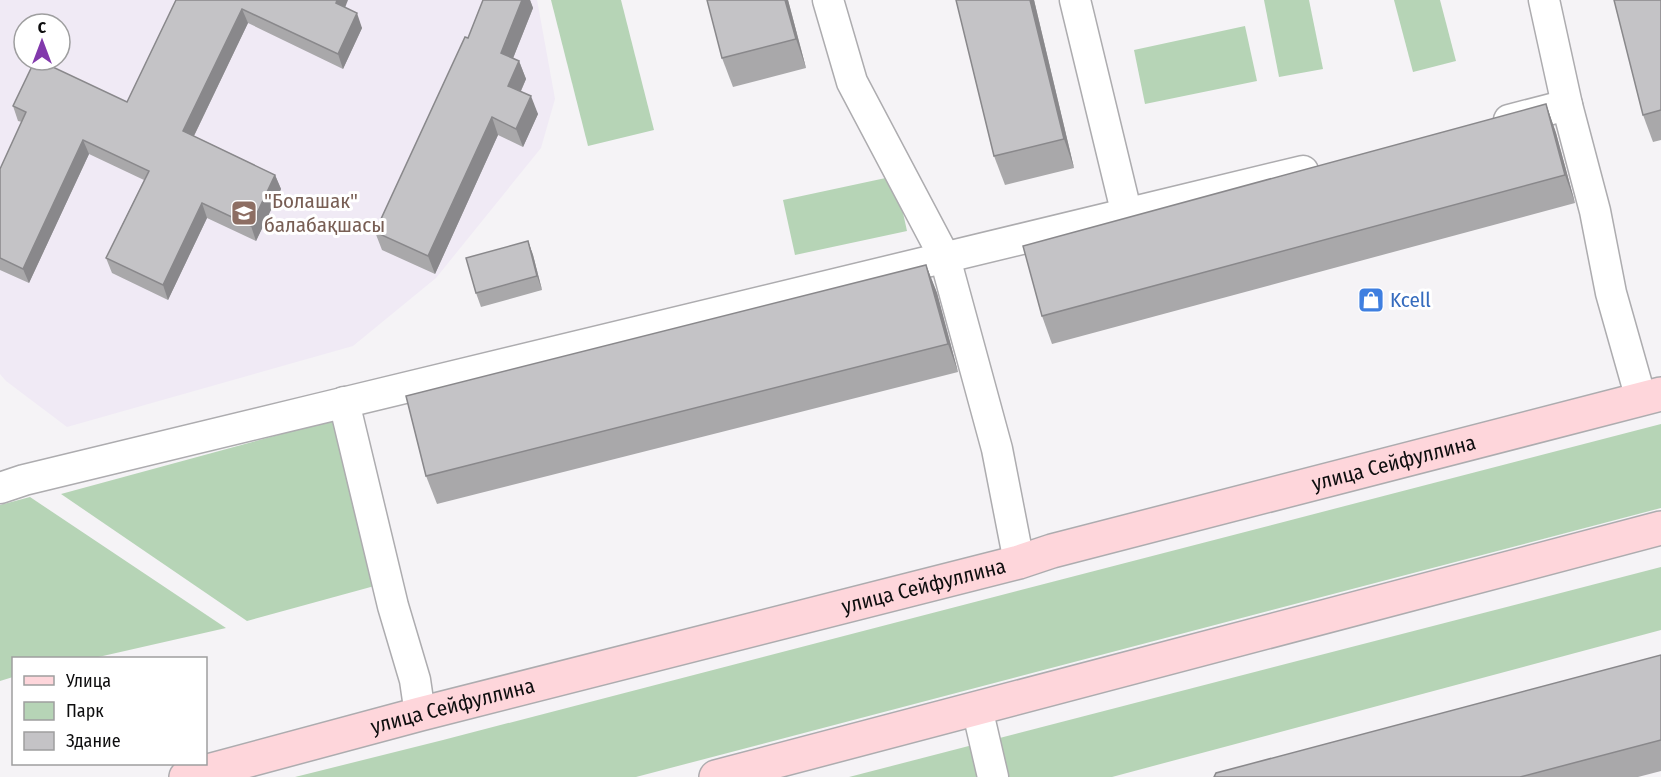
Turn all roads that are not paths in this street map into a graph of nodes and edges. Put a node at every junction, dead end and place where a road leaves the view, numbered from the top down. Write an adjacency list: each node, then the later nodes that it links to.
1 (828, 0): 8 (street)
2 (1076, 0): 7 (street)
3 (1544, 0): 4 (street)
4 (1568, 105): 5 (street); 9 (street)
5 (1486, 125)
6 (1324, 166): 7 (street)
7 (1127, 215): 8 (street)
8 (945, 258): 10 (street); 13 (street)
9 (1651, 397): 13 (main road, улица Сейфуллина)
10 (344, 402): 11 (street); 15 (street)
11 (0, 488)
12 (1661, 528): 14 (main road)
13 (1018, 561): 15 (main road, улица Сейфуллина)
14 (977, 708): 17 (main road); 18 (street)
15 (420, 714): 16 (main road, улица Сейфуллина)
16 (186, 777)
17 (716, 777)
18 (993, 777)

